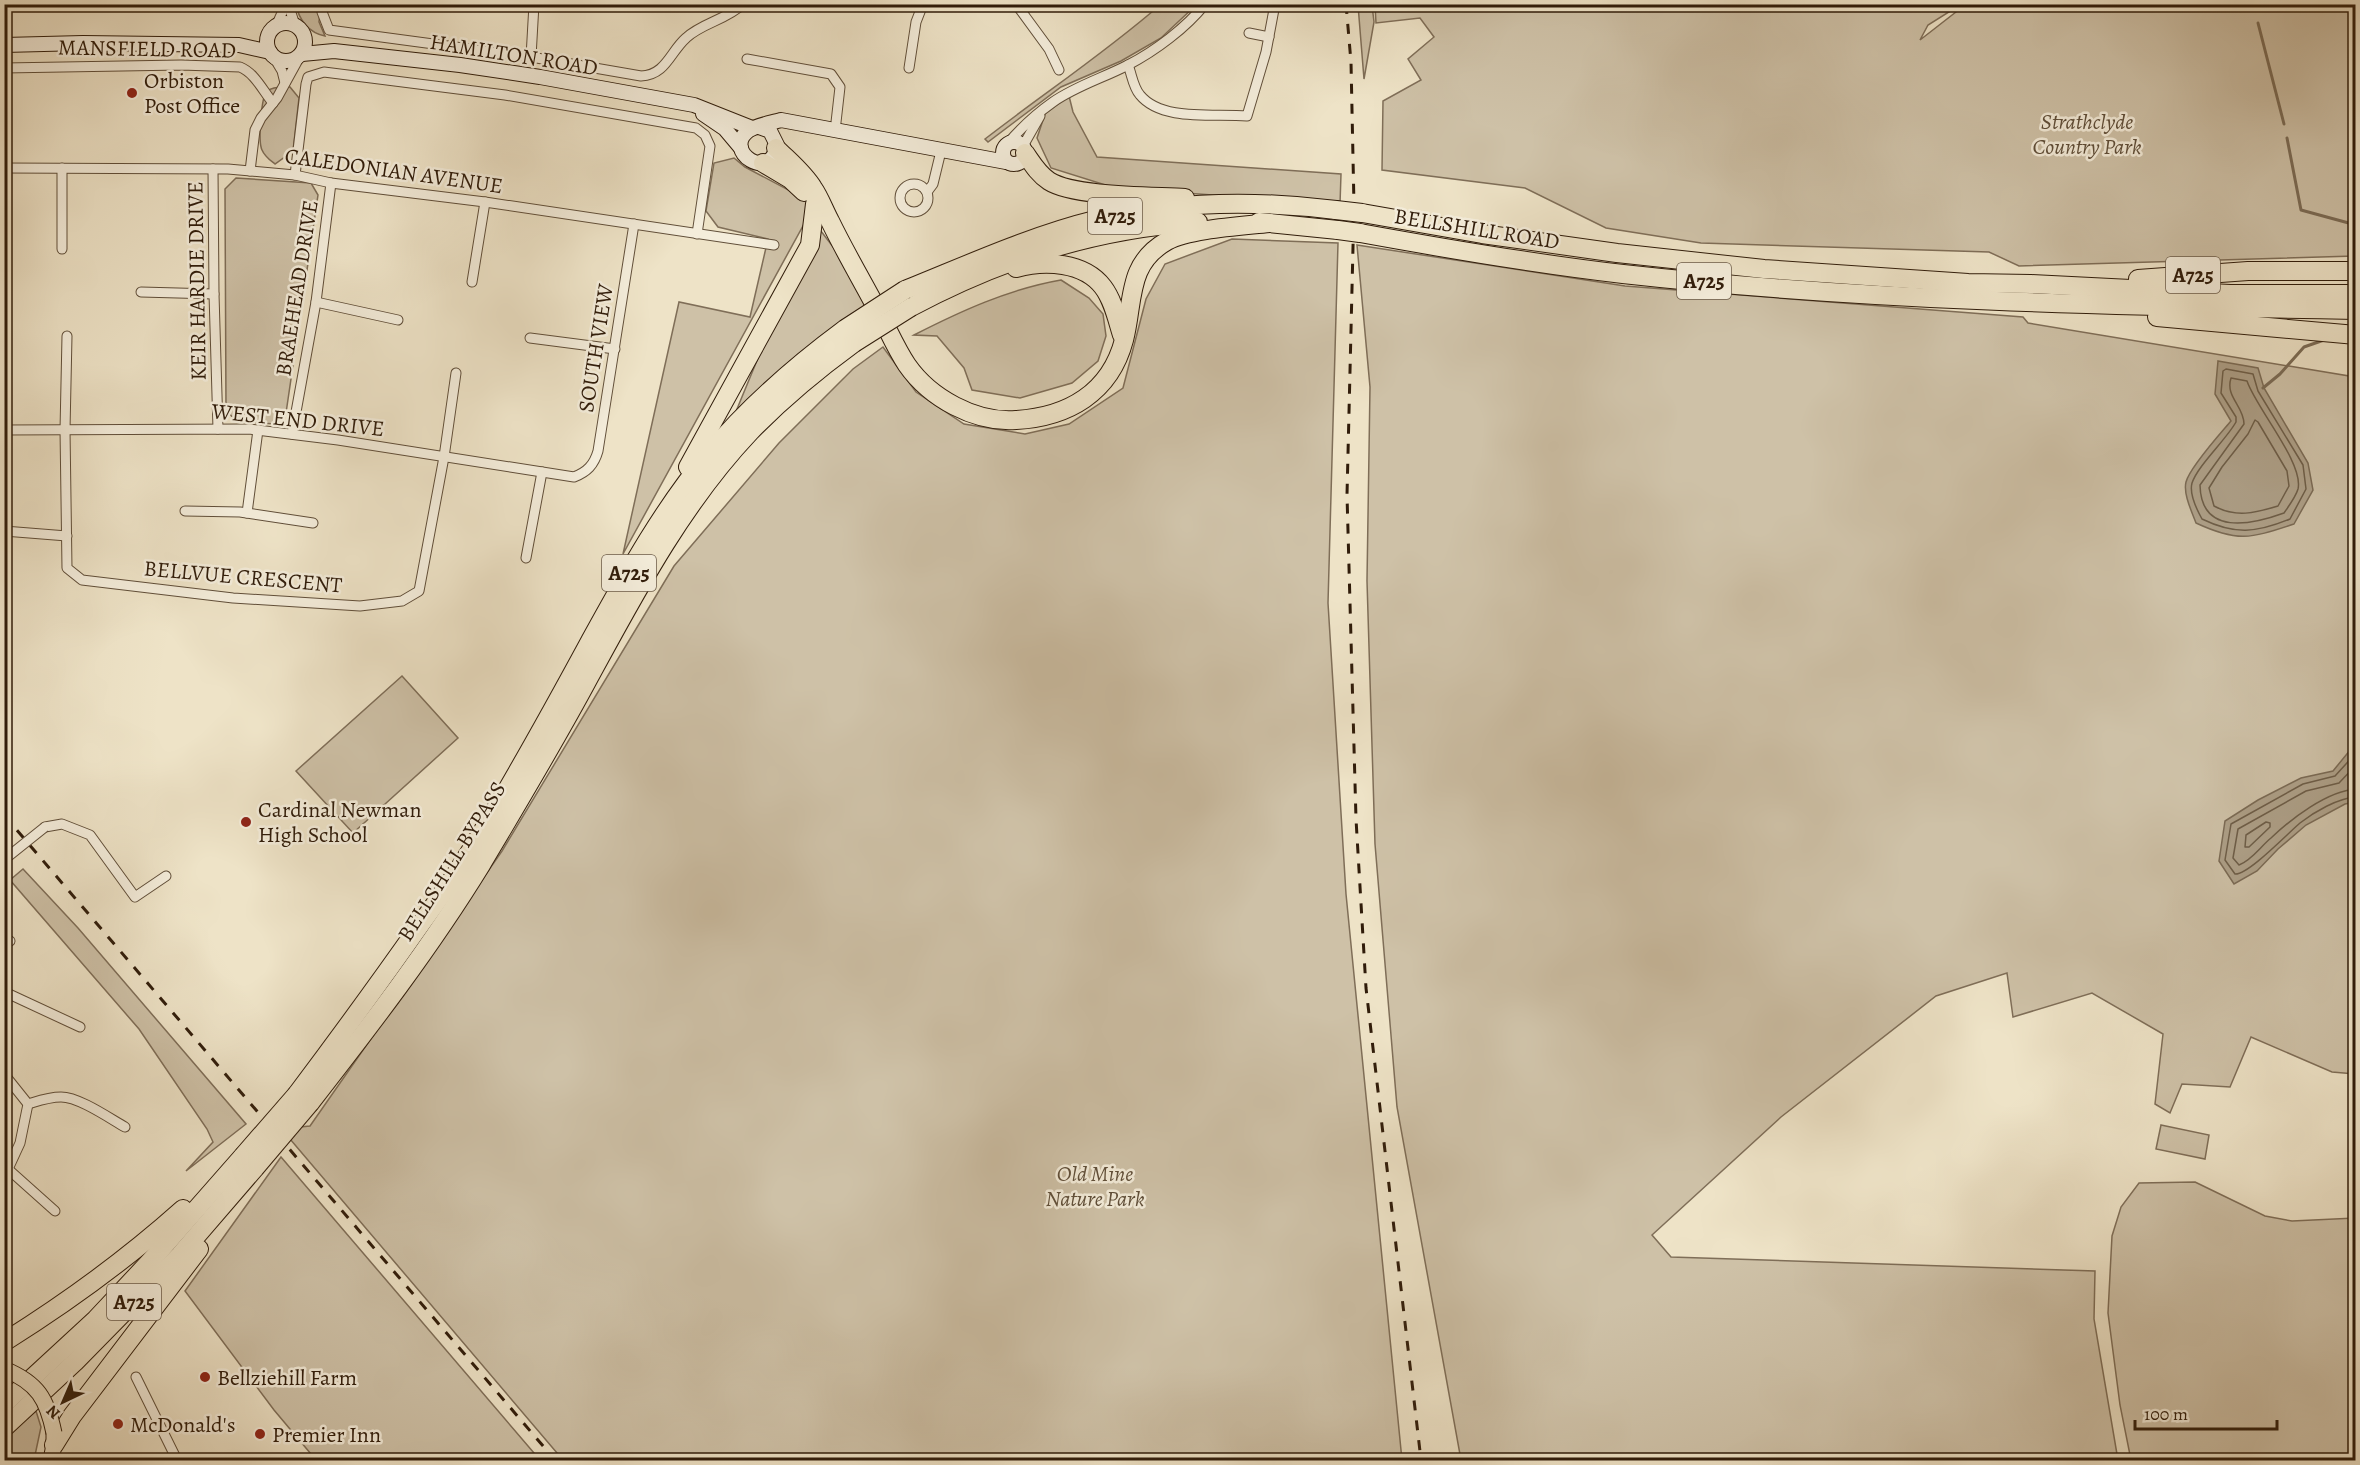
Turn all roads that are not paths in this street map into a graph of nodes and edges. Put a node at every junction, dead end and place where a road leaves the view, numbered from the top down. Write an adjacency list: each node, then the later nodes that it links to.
1 (287, 4): 9 (street); 10 (street)
2 (534, 4): 18 (street)
3 (743, 4): 18 (street)
4 (923, 4): 22 (street)
5 (1016, 4): 23 (street)
6 (1204, 4): 20 (street)
7 (1275, 4): 12 (street)
8 (323, 8): 18 (street)
9 (273, 29): 10 (main road); 14 (main road); 16 (main road)
10 (300, 30): 15 (main road, HAMILTON ROAD); 17 (main road)
11 (1249, 33): 12 (street)
12 (1269, 37): 20 (street)
13 (4, 45): 14 (main road)
14 (239, 45): 16 (main road)
15 (334, 51): 17 (main road, HAMILTON ROAD); 26 (main road, HAMILTON ROAD)
16 (271, 54): 17 (main road); 24 (street)
17 (300, 56): 24 (street)
18 (531, 57)
19 (747, 59): 30 (street)
20 (1128, 65): 27 (street)
21 (4, 68): 25 (street, MANSFIELD ROAD)
22 (909, 68)
23 (1059, 70)
24 (285, 83): 25 (street)
25 (273, 104): 42 (street)
26 (686, 104): 29 (main road, HAMILTON ROAD); 33 (main road, HAMILTON ROAD)
27 (1041, 114): 31 (street); 34 (street)
28 (798, 124): 29 (main road); 30 (main road); 32 (main road)
29 (756, 128): 32 (main road); 33 (main road)
30 (835, 130): 35 (main road)
31 (1007, 144): 34 (main road); 36 (main road); 37 (main road)
32 (776, 145): 38 (main road); 49 (highway)
33 (741, 148): 38 (main road)
34 (1024, 149): 37 (main road); 47 (highway)
35 (940, 151): 36 (main road); 45 (street)
36 (981, 158): 37 (main road)
37 (1006, 162)
38 (763, 163): 48 (highway)
39 (4, 168): 40 (street, CALEDONIAN AVENUE)
40 (62, 168): 41 (street, CALEDONIAN AVENUE); 54 (street)
41 (213, 169): 42 (street, CALEDONIAN AVENUE); 61 (street, KEIR HARDIE DRIVE)
42 (250, 171): 43 (street, CALEDONIAN AVENUE)
43 (295, 175): 44 (street, CALEDONIAN AVENUE); 52 (street)
44 (331, 183): 46 (street, CALEDONIAN AVENUE); 63 (street, BRAEHEAD DRIVE)
45 (927, 192)
46 (485, 202): 51 (street, CALEDONIAN AVENUE); 56 (street)
47 (1283, 203): 57 (highway, BELLSHILL ROAD / A725, bridge); 59 (highway, BELLSHILL ROAD / A725)
48 (815, 204): 49 (highway); 87 (highway)
49 (830, 220): 72 (highway)
50 (1269, 223): 58 (highway, BELLSHILL ROAD / A725); 64 (highway, BELLSHILL ROAD / A725, bridge); 72 (highway)
51 (634, 224): 52 (street, CALEDONIAN AVENUE); 73 (street, SOUTH VIEW)
52 (697, 234): 53 (street, CALEDONIAN AVENUE)
53 (774, 245)
54 (62, 249)
55 (2355, 272): 57 (highway, A725)
56 (472, 282)
57 (2031, 284): 62 (highway, A725)
58 (949, 287): 65 (highway, BELLSHILL ROAD / A725); 72 (highway)
59 (905, 290): 70 (highway, BELLSHILL BYPASS / A725, bridge)
60 (141, 292): 61 (street)
61 (214, 294): 75 (street, KEIR HARDIE DRIVE)
62 (2355, 294)
63 (316, 302): 67 (street); 79 (street, BRAEHEAD DRIVE)
64 (2050, 304): 66 (highway, A725); 68 (highway, A725)
65 (911, 307): 70 (highway, BELLSHILL BYPASS / A725, bridge)
66 (2355, 310)
67 (398, 320)
68 (2355, 335)
69 (67, 336): 77 (street, BELLVUE CRESCENT)
70 (849, 336): 87 (highway, BELLSHILL BYPASS / A725); 95 (highway, BELLSHILL BYPASS / A725)
71 (530, 338): 73 (street)
72 (1124, 340)
73 (615, 349): 82 (street, SOUTH VIEW)
74 (456, 373): 80 (street)
75 (219, 429): 77 (street, WEST END DRIVE); 78 (street, WEST END DRIVE)
76 (4, 430): 77 (street, WEST END DRIVE)
77 (65, 430): 88 (street, BELLVUE CRESCENT)
78 (258, 430): 79 (street, WEST END DRIVE); 84 (street)
79 (292, 435): 80 (street, WEST END DRIVE)
80 (444, 457): 81 (street, WEST END DRIVE); 88 (street, BELLVUE CRESCENT)
81 (542, 472): 82 (street, WEST END DRIVE); 89 (street)
82 (584, 473)
83 (185, 510): 84 (street)
84 (247, 513): 85 (street)
85 (313, 523)
86 (4, 531): 88 (street)
87 (653, 532): 95 (highway, BELLSHILL BYPASS / A725)
88 (67, 536)
89 (526, 558)
90 (5, 859): 91 (street, bridge)
91 (166, 876)
92 (4, 989): 93 (street)
93 (80, 1028)
94 (4, 1074): 96 (street)
95 (303, 1099): 98 (highway, BELLSHILL BYPASS / A725, bridge)
96 (28, 1104): 97 (street); 99 (street)
97 (125, 1127)
98 (250, 1166): 101 (highway); 104 (highway, BELLSHILL BYPASS / A725); 105 (highway, BELLSHILL BYPASS / A725); 106 (highway)
99 (6, 1171): 100 (street)
100 (55, 1212)
101 (4, 1342)
102 (4, 1369): 106 (main road, bridge)
103 (136, 1377): 107 (street)
104 (4, 1404)
105 (4, 1428)
106 (52, 1452)
107 (177, 1461)

